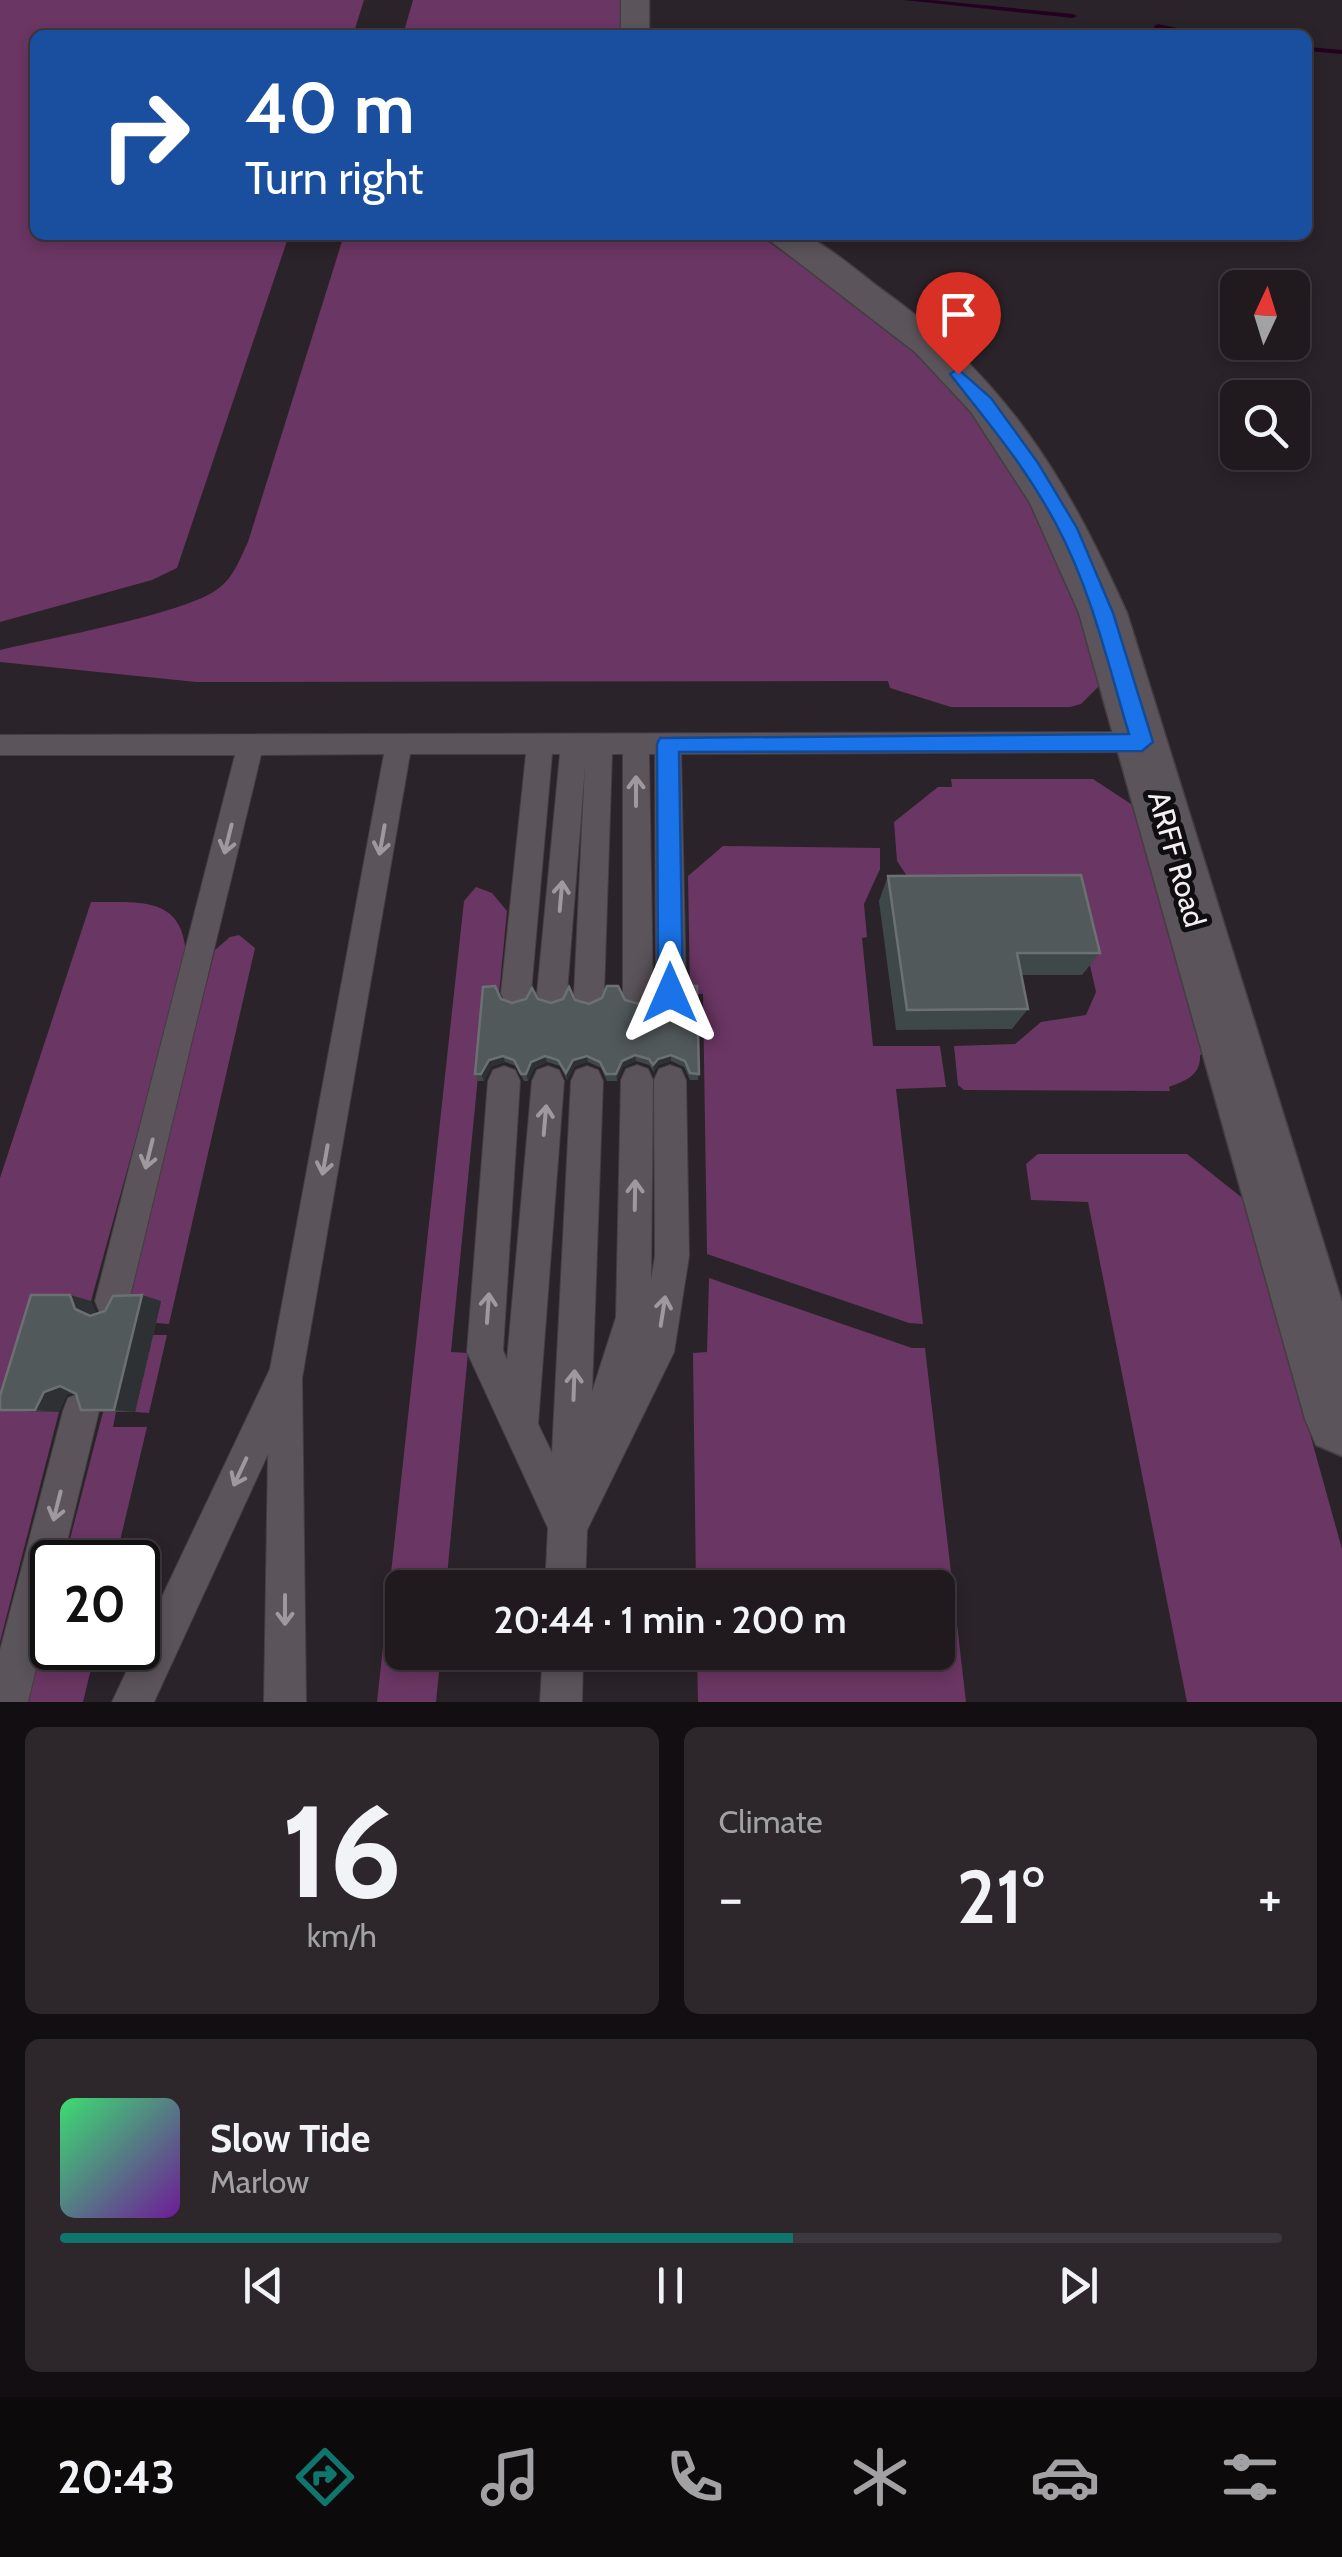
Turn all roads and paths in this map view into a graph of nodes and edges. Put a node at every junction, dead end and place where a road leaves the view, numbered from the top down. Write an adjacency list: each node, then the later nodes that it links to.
1 (635, 0): 2 (street)
2 (635, 30)
3 (788, 240): 4 (street, ARFF Road)
4 (1142, 742): 10 (lane); 24 (street, ARFF Road)
5 (251, 744): 6 (lane); 11 (lane); 21 (lane, one-way to 21)
6 (399, 744): 7 (lane); 22 (lane, one-way to 22)
7 (540, 744): 8 (lane); 14 (lane)
8 (587, 744): 9 (lane); 12 (lane, one-way to 8); 15 (lane)
9 (636, 744): 10 (lane); 16 (lane, one-way to 9)
10 (668, 744): 13 (lane)
11 (0, 745)
12 (552, 993)
13 (670, 993)
14 (516, 994)
15 (589, 994)
16 (638, 994)
17 (653, 1080): 26 (lane, one-way to 17)
18 (504, 1081): 25 (lane, one-way to 18)
19 (548, 1081): 25 (lane, one-way to 19)
20 (586, 1081): 26 (lane, one-way to 20)
21 (112, 1301)
22 (287, 1372): 30 (lane, one-way to 30); 31 (lane, one-way to 31)
23 (81, 1412): 29 (lane, one-way to 29)
24 (1342, 1419)
25 (520, 1426): 26 (lane)
26 (568, 1527): 27 (lane)
27 (566, 1570)
28 (561, 1670): 32 (lane)
29 (7, 1702)
30 (133, 1702)
31 (285, 1702)
32 (560, 1702)

